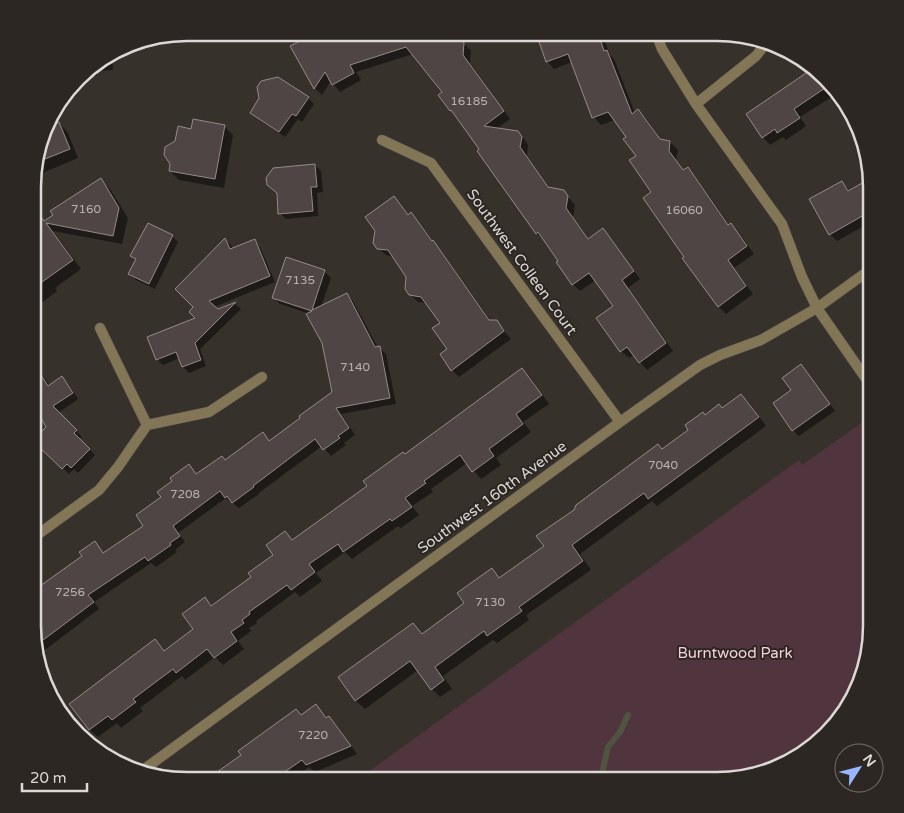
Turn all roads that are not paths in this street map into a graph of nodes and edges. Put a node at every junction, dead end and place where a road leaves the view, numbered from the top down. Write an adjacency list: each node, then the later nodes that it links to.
1 (659, 42): 3 (street)
2 (762, 48): 3 (street)
3 (696, 104): 6 (street)
4 (382, 140): 10 (street, Southwest Colleen Court)
5 (862, 275): 6 (street, Southwest 160th Avenue)
6 (817, 308): 8 (street); 10 (street, Southwest 160th Avenue)
7 (100, 328): 11 (street)
8 (862, 374)
9 (262, 377): 11 (street)
10 (620, 422): 13 (street, Southwest 160th Avenue)
11 (147, 425): 12 (street)
12 (42, 532)
13 (148, 766)

